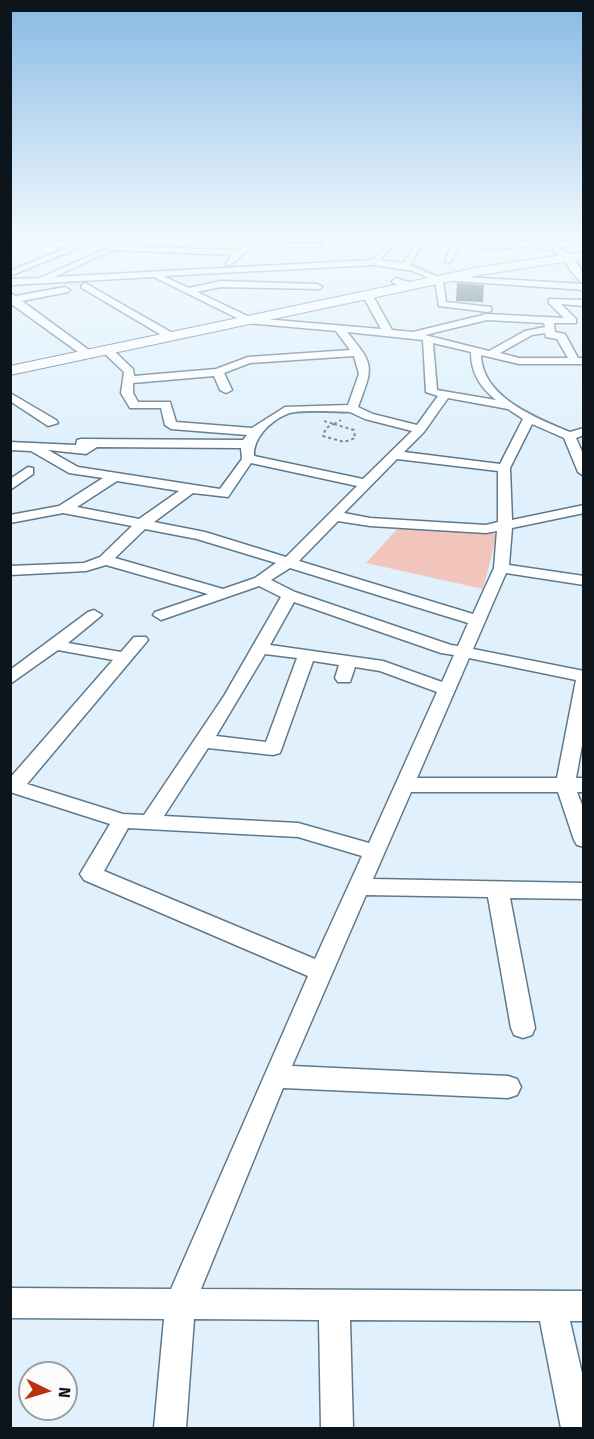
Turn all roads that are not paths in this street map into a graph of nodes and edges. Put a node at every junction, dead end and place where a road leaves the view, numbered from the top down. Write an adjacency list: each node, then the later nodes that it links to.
1 (23, 307): 22 (street)
2 (121, 307): 16 (street)
3 (222, 307): 10 (street)
4 (317, 307): 9 (main road)
5 (374, 307): 14 (street)
6 (473, 307): 15 (street)
7 (507, 307): 12 (street)
8 (560, 307): 11 (street)
9 (310, 309): 10 (main road); 13 (street)
10 (250, 321): 13 (street); 16 (main road)
11 (578, 321): 12 (street)
12 (549, 324): 21 (street); 23 (street)
13 (335, 330): 14 (street); 20 (street)
14 (389, 334): 15 (street)
15 (413, 335): 17 (street)
16 (172, 337): 19 (main road)
17 (429, 339): 18 (street); 28 (street)
18 (476, 350): 21 (street); 31 (street)
19 (108, 351): 22 (main road); 26 (street)
20 (360, 352): 25 (street); 30 (street)
21 (491, 354): 23 (street)
22 (89, 355): 24 (main road)
23 (579, 361)
24 (10, 371)
25 (218, 372): 26 (street); 27 (street)
26 (128, 380): 35 (street)
27 (226, 390)
28 (445, 395): 31 (street); 33 (street)
29 (10, 396): 32 (street)
30 (352, 408): 33 (street); 35 (street)
31 (521, 413): 36 (street); 43 (street)
32 (52, 423)
33 (420, 429): 40 (street)
34 (584, 431): 36 (street)
35 (255, 432): 37 (street)
36 (569, 436): 41 (street)
37 (247, 444): 39 (street); 42 (street)
38 (10, 446): 39 (street)
39 (34, 447): 46 (street)
40 (395, 455): 43 (street); 47 (street)
41 (580, 455): 45 (street)
42 (248, 459): 47 (street); 49 (street)
43 (504, 468): 55 (street)
44 (28, 471): 48 (street)
45 (584, 472)
46 (115, 476): 49 (street); 50 (street)
47 (366, 484): 53 (street)
48 (10, 486)
49 (190, 489): 54 (street)
50 (63, 509): 52 (street); 54 (street)
51 (584, 509): 55 (street)
52 (14, 516)
53 (335, 516): 55 (street); 57 (street)
54 (142, 524): 56 (street); 57 (street)
55 (505, 526): 58 (street)
56 (105, 560): 59 (street); 62 (street)
57 (290, 561): 60 (street); 66 (street)
58 (501, 568): 61 (street); 66 (street)
59 (10, 571)
60 (260, 581): 62 (street); 63 (street)
61 (584, 581)
62 (225, 594): 65 (street)
63 (290, 595): 69 (street); 70 (street)
64 (94, 615): 68 (street)
65 (161, 615)
66 (478, 621): 70 (street)
67 (140, 640): 72 (street)
68 (56, 644): 72 (street); 76 (street)
69 (260, 648): 71 (street); 78 (street)
70 (464, 653): 75 (street); 77 (street)
71 (307, 655): 73 (street); 78 (street)
72 (125, 658): 81 (street)
73 (348, 660): 74 (street); 77 (street)
74 (344, 678)
75 (584, 678): 80 (street)
76 (10, 679)
77 (447, 690): 79 (street)
78 (203, 741): 83 (street)
79 (405, 785): 80 (street); 85 (street)
80 (574, 785): 84 (street)
81 (12, 786): 82 (street)
82 (122, 821): 83 (street); 89 (street)
83 (150, 822): 85 (street)
84 (584, 840)
85 (375, 852): 86 (street)
86 (359, 887): 87 (street); 89 (street)
87 (498, 890): 88 (street); 90 (street)
88 (584, 891)
89 (322, 972): 91 (street)
90 (524, 1028)
91 (275, 1076): 92 (street); 94 (street)
92 (508, 1087)
93 (10, 1303): 94 (street)
94 (180, 1304): 95 (street); 98 (street)
95 (334, 1305): 96 (street); 99 (street)
96 (552, 1306): 97 (street); 100 (street)
97 (584, 1306)
98 (170, 1428)
99 (337, 1428)
100 (577, 1428)

